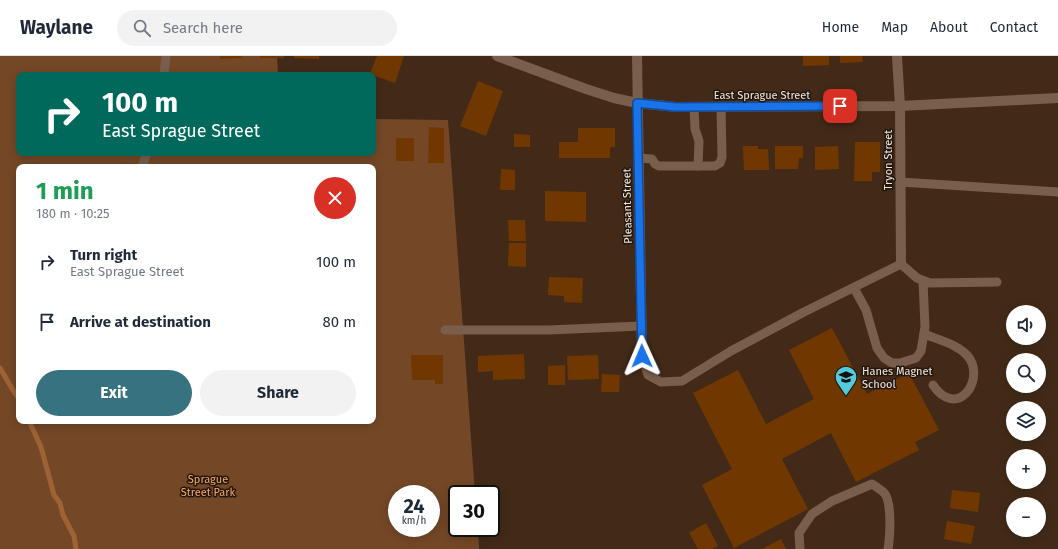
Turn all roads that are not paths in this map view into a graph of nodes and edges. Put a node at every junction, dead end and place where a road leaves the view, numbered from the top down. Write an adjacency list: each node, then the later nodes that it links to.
1 (166, 56): 5 (lane)
2 (497, 56): 7 (street, East Sprague Street)
3 (637, 56): 7 (street, Pleasant Street)
4 (897, 56): 8 (street, Tryon Street)
5 (164, 72)
6 (1058, 98): 8 (street, East Sprague Street)
7 (637, 103): 9 (street, East Sprague Street); 11 (street, Pleasant Street)
8 (900, 106): 10 (street, East Sprague Street); 13 (street, Tryon Street)
9 (694, 107): 10 (street, East Sprague Street); 12 (lane)
10 (721, 107): 12 (lane)
11 (638, 158): 12 (lane); 19 (street, Pleasant Street)
12 (698, 166)
13 (900, 182): 14 (lane); 15 (street, Tryon Street)
14 (1058, 192)
15 (901, 264): 16 (lane); 18 (lane)
16 (922, 281): 17 (lane); 21 (lane)
17 (997, 282)
18 (854, 288): 21 (lane); 22 (lane)
19 (641, 326): 20 (lane); 22 (street, Pleasant Street)
20 (445, 330)
21 (924, 334): 23 (lane)
22 (642, 356)
23 (933, 385)
24 (800, 549): 25 (lane)
25 (888, 549)

